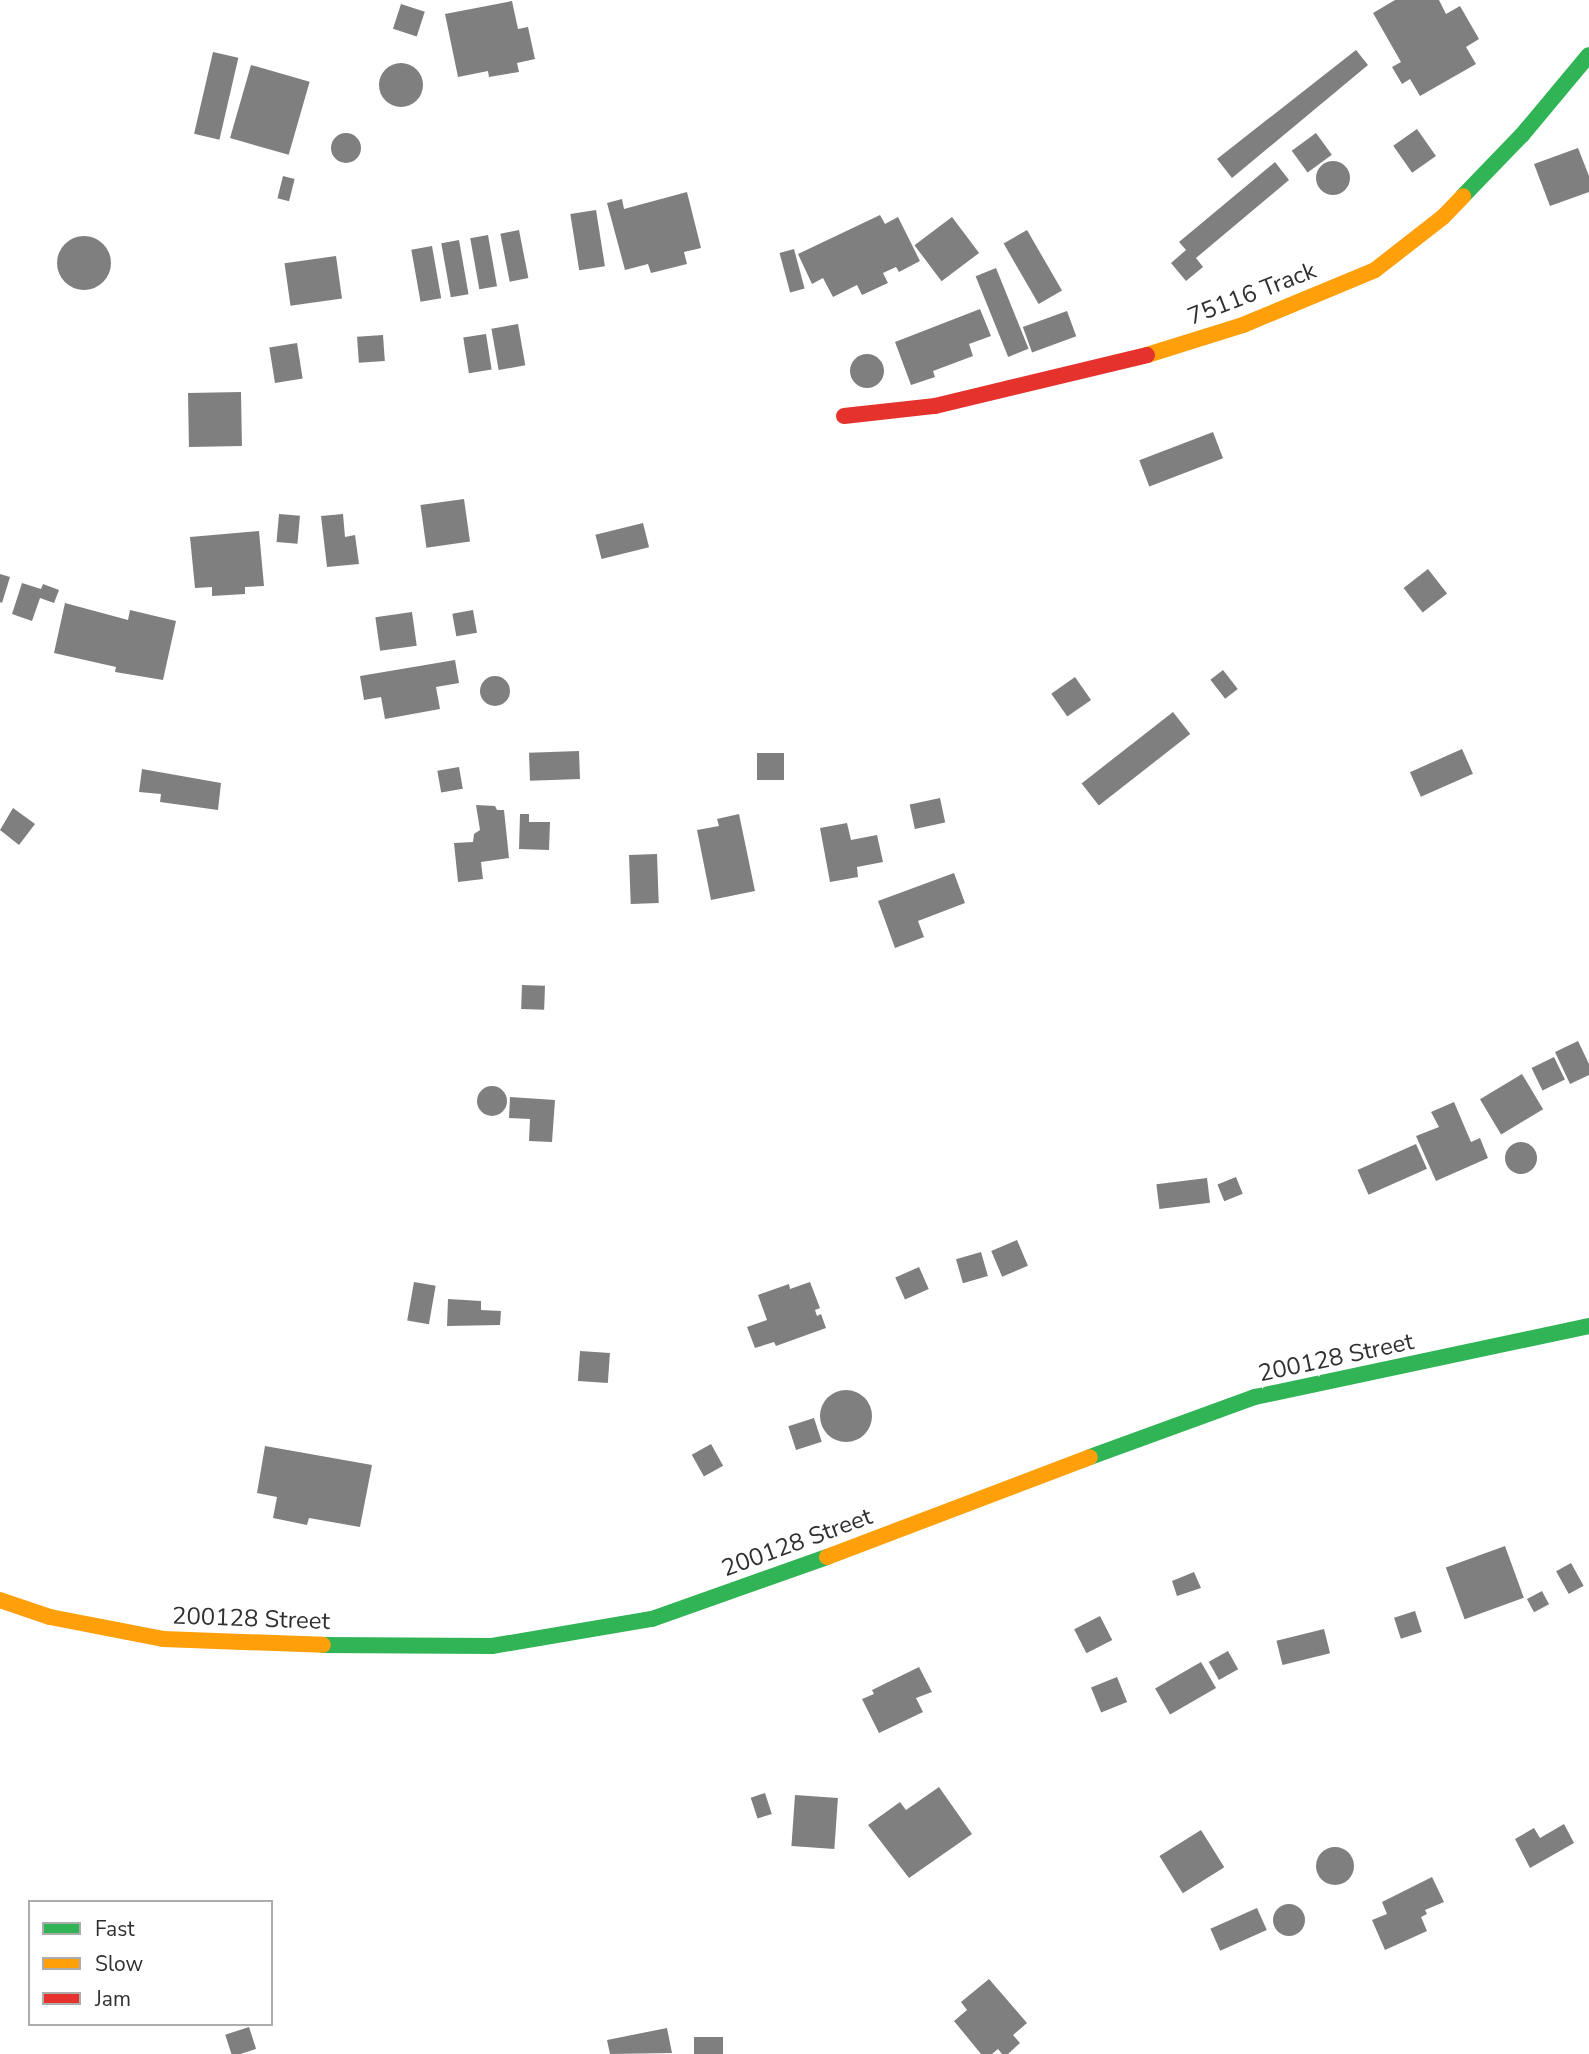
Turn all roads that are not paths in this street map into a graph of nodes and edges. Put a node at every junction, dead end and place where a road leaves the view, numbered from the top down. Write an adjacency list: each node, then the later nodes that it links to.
1 (1589, 55): 2 (street, 75116 Track)
2 (844, 416)
3 (1589, 1326): 4 (street, 200128 Street)
4 (0, 1600)

